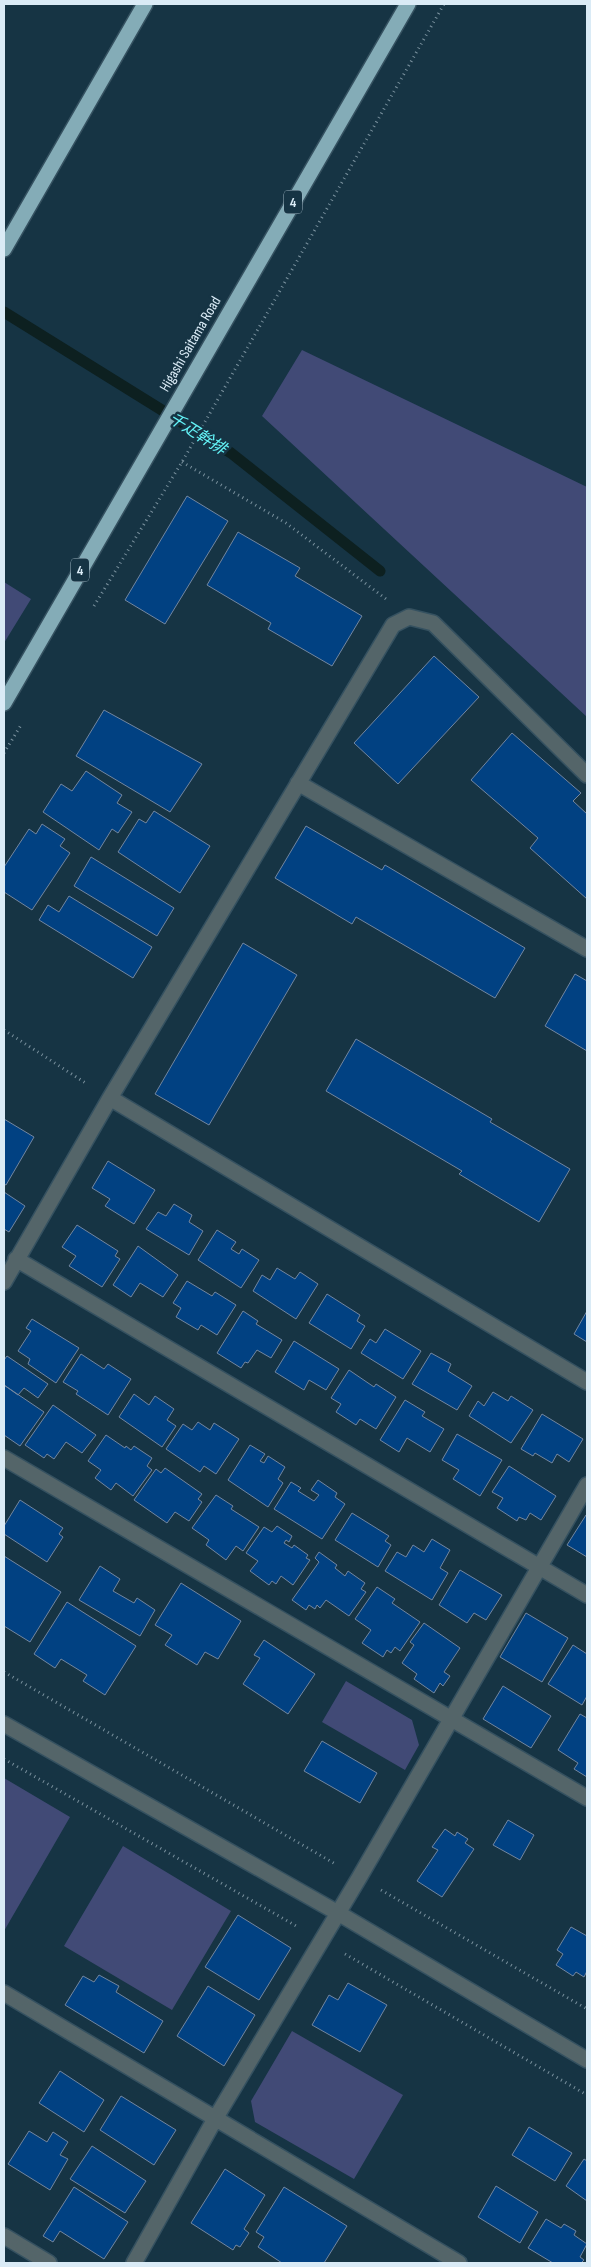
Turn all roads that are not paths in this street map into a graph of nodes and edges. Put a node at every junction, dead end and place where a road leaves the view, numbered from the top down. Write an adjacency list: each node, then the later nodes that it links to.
1 (145, 4): 3 (highway)
2 (408, 4): 4 (highway, Higashi Saitama Road / 4)
3 (4, 249)
4 (4, 703)
5 (587, 775): 6 (street)
6 (298, 784): 7 (street); 8 (street)
7 (587, 949)
8 (110, 1098): 9 (street); 11 (street)
9 (16, 1259): 10 (street); 14 (street)
10 (4, 1282)
11 (587, 1382)
12 (4, 1458): 16 (street)
13 (587, 1486): 14 (street)
14 (540, 1568): 15 (street); 16 (street)
15 (587, 1596)
16 (450, 1719): 18 (street); 19 (street)
17 (4, 1724): 19 (street)
18 (587, 1798)
19 (338, 1913): 21 (street); 22 (street)
20 (4, 1993): 22 (street)
21 (587, 2060)
22 (215, 2118): 25 (street); 26 (street)
23 (4, 2236): 24 (street)
24 (49, 2263)
25 (134, 2263)
26 (459, 2263)

